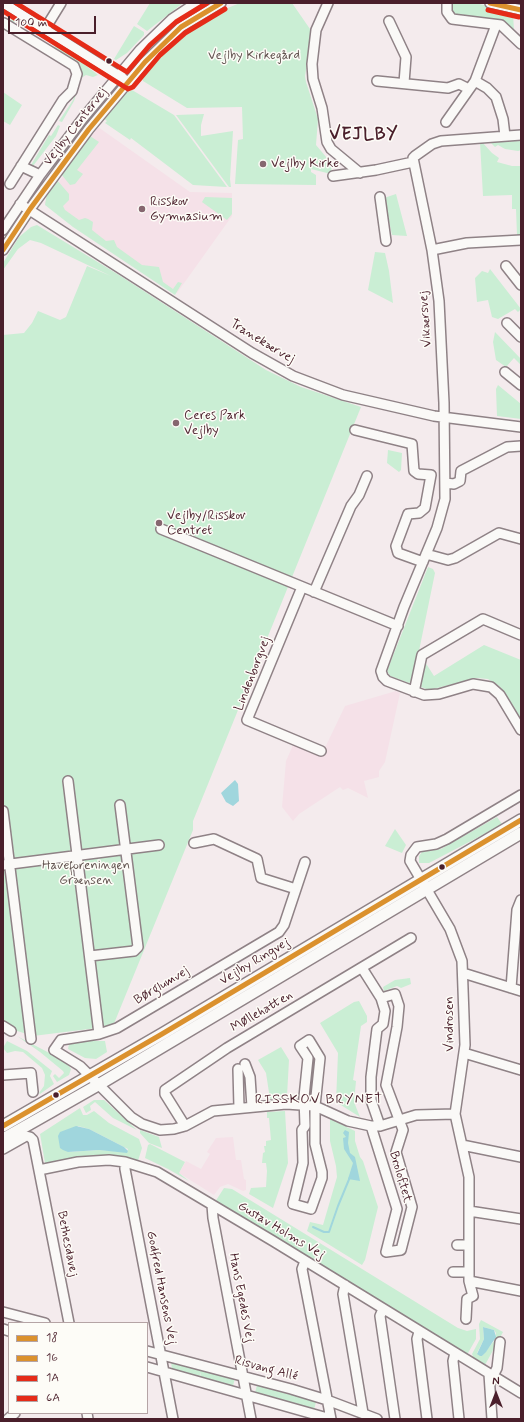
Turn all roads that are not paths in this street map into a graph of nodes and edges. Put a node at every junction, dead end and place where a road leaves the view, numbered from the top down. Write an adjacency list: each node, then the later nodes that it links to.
1 (3, 3): 8 (street)
2 (61, 3): 13 (street)
3 (196, 3): 15 (street, Vejlby Centervej)
4 (221, 3): 17 (street, Vejlby Centervej)
5 (328, 3): 25 (street)
6 (447, 3): 12 (street)
7 (490, 3): 9 (street)
8 (12, 9): 11 (street); 13 (street)
9 (521, 10)
10 (389, 21): 18 (street)
11 (3, 24): 24 (street)
12 (496, 24): 14 (street); 19 (street)
13 (45, 29): 15 (street)
14 (521, 44)
15 (119, 75): 17 (street); 26 (street, Vejlby Centervej)
16 (377, 81): 18 (street)
17 (128, 82): 31 (street, Vejlby Centervej)
18 (404, 83): 19 (street)
19 (472, 85): 20 (street); 22 (street)
20 (446, 122)
21 (521, 135): 22 (street)
22 (505, 136): 23 (street)
23 (413, 162): 25 (street); 36 (street, Vikærsvej)
24 (21, 166): 26 (street); 28 (street)
25 (360, 173): 27 (street)
26 (40, 175): 30 (street, Vejlby Centervej)
27 (333, 176)
28 (10, 184)
29 (380, 197): 34 (street)
30 (20, 204): 31 (street, Tranekærvej); 32 (street, Vejlby Centervej)
31 (30, 209): 35 (street, Vejlby Centervej); 43 (street, Tranekærvej)
32 (3, 230)
33 (521, 240): 36 (street)
34 (386, 242)
35 (3, 250)
36 (432, 250): 43 (street, Vikærsvej)
37 (506, 266): 38 (street)
38 (521, 286)
39 (508, 323): 40 (street)
40 (521, 337)
41 (505, 372): 42 (street)
42 (521, 385)
43 (444, 418): 44 (street, Tranekærvej); 49 (street, Vikærsvej)
44 (521, 427)
45 (355, 430): 47 (street)
46 (521, 446): 49 (street)
47 (430, 475): 49 (street); 52 (street)
48 (367, 476): 54 (street)
49 (445, 480): 52 (street, Vikærsvej)
50 (161, 529): 53 (street)
51 (521, 539): 52 (street)
52 (425, 558): 55 (street, Vikærsvej)
53 (302, 587): 54 (street); 59 (street, Lindenborgvej)
54 (314, 592): 55 (street)
55 (398, 626): 57 (street, Vikærsvej)
56 (521, 635): 57 (street)
57 (414, 692): 58 (street)
58 (521, 730)
59 (321, 751)
60 (68, 781): 69 (street)
61 (521, 795): 72 (street, Vindrosen)
62 (120, 805): 68 (street)
63 (3, 811): 71 (street)
64 (521, 820): 72 (main road, Vejlby Ringvej)
65 (521, 833): 74 (main road, Vejlby Ringvej)
66 (194, 843): 73 (street)
67 (160, 845): 68 (street)
68 (125, 849): 69 (street); 77 (street)
69 (77, 856): 71 (street); 77 (street)
70 (305, 862): 73 (street, Børglumvej)
71 (6, 864): 88 (street)
72 (420, 880): 74 (street, Vindrosen); 92 (main road, Vejlby Ringvej)
73 (296, 889): 87 (street, Børglumvej)
74 (426, 890): 79 (street, Vindrosen); 93 (main road, Vejlby Ringvej)
75 (521, 900): 80 (street)
76 (411, 938): 78 (street, Møllehatten)
77 (90, 956): 87 (street)
78 (362, 968): 82 (street, Broloftet); 102 (street, Møllehatten)
79 (463, 973): 80 (street); 89 (street, Vindrosen)
80 (511, 988): 81 (street)
81 (521, 991)
82 (381, 998): 83 (street, Broloftet); 85 (street, Broloftet)
83 (383, 1024): 85 (street); 103 (street, Broloftet)
84 (3, 1026): 86 (street)
85 (397, 1027): 100 (street, Broloftet)
86 (11, 1031)
87 (99, 1034): 92 (street, Børglumvej)
88 (31, 1039)
89 (464, 1053): 90 (street); 99 (street, Vindrosen)
90 (521, 1070)
91 (3, 1075): 94 (street)
92 (90, 1076): 93 (street); 101 (main road, Vejlby Ringvej)
93 (98, 1085): 102 (street); 104 (main road, Vejlby Ringvej)
94 (33, 1092)
95 (305, 1105): 96 (street); 96 (street); 96 (street); 97 (street)
96 (315, 1106): 103 (street)
97 (252, 1107): 98 (street); 98 (street)
98 (239, 1108): 102 (street)
99 (455, 1114): 100 (street); 105 (street, Vindrosen)
100 (400, 1119): 103 (street); 103 (street, Broloftet)
101 (3, 1126)
102 (185, 1126)
103 (376, 1126)
104 (3, 1139)
105 (462, 1145): 107 (street); 110 (street, Vindrosen)
106 (3, 1149): 111 (street)
107 (521, 1157)
108 (126, 1162): 111 (street, Gustav Holms Vej); 112 (street, Gustav Holms Vej); 131 (street, Godfred Hansens Vej)
109 (456, 1166): 110 (street)
110 (466, 1166): 113 (street, Vindrosen)
111 (39, 1170): 126 (street, Bethesdavej)
112 (212, 1205): 117 (street, Gustav Holms Vej); 135 (street, Hans Egedes Vej)
113 (466, 1216): 114 (street); 116 (street, Vindrosen)
114 (521, 1219)
115 (456, 1245): 116 (street)
116 (469, 1246): 119 (street, Vindrosen)
117 (305, 1261): 120 (street, Gustav Holms Vej); 138 (street)
118 (453, 1272): 119 (street)
119 (469, 1276): 121 (street); 124 (street, Vindrosen)
120 (345, 1285): 122 (street, Gustav Holms Vej); 139 (street)
121 (521, 1291)
122 (383, 1309): 127 (street, Gustav Holms Vej); 144 (street)
123 (3, 1312): 125 (street)
124 (466, 1319)
125 (42, 1322)
126 (69, 1322)
127 (419, 1332): 130 (street, Gustav Holms Vej); 145 (street)
128 (500, 1342): 134 (street)
129 (148, 1351): 131 (street, Risvang Allé)
130 (454, 1353): 134 (street, Gustav Holms Vej); 146 (street)
131 (160, 1354): 133 (street, Godfred Hansens Vej); 135 (street, Risvang Allé)
132 (148, 1367): 133 (street)
133 (163, 1372): 137 (street); 140 (street, Godfred Hansens Vej)
134 (491, 1375): 136 (street, Gustav Holms Vej); 147 (street)
135 (243, 1376): 137 (street, Hans Egedes Vej); 138 (street, Risvang Allé)
136 (521, 1393)
137 (246, 1394): 141 (street, Hans Egedes Vej); 142 (street)
138 (327, 1400): 139 (street, Risvang Allé); 142 (street)
139 (363, 1413): 143 (street, Risvang Allé)
140 (173, 1419)
141 (251, 1419)
142 (331, 1419)
143 (377, 1419)
144 (396, 1419)
145 (427, 1419)
146 (459, 1419)
147 (492, 1419)

